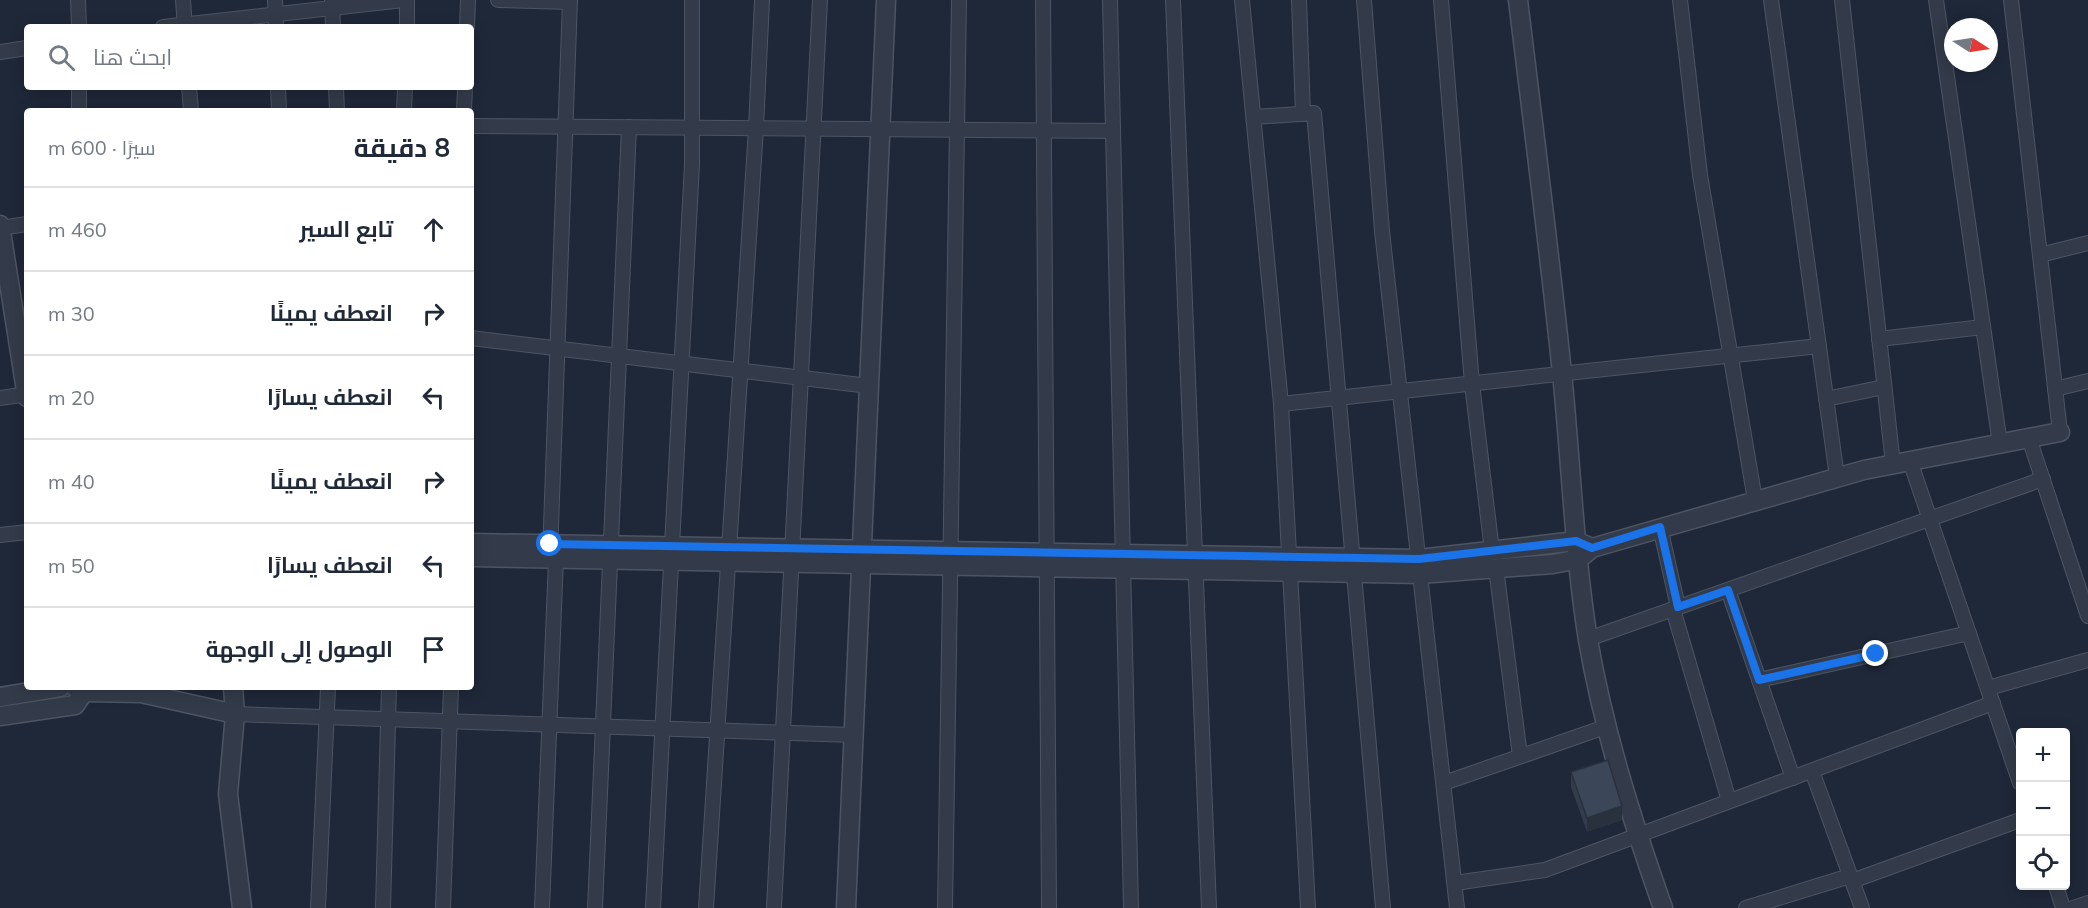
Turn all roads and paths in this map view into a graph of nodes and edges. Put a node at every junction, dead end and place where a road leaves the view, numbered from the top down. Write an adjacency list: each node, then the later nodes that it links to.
1 (78, 0): 28 (street)
2 (183, 0): 29 (street)
3 (405, 0): 26 (street); 32 (street)
4 (468, 0): 33 (street)
5 (498, 0): 24 (street)
6 (692, 0): 53 (street)
7 (762, 0): 54 (street)
8 (820, 0): 55 (street)
9 (886, 0): 56 (street)
10 (959, 0): 57 (street)
11 (1043, 0): 58 (street)
12 (1110, 0): 59 (street)
13 (1173, 0): 111 (street)
14 (1242, 0): 49 (street)
15 (1299, 0): 48 (street)
16 (1364, 0): 81 (street)
17 (1441, 0): 77 (street)
18 (1518, 0): 73 (street)
19 (1680, 0): 70 (street)
20 (1771, 0): 67 (street)
21 (1842, 0): 66 (street)
22 (1936, 0): 64 (street)
23 (2011, 0): 63 (street)
24 (542, 1): 25 (street)
25 (570, 1): 51 (street)
26 (332, 4): 27 (street); 31 (street)
27 (276, 14): 30 (street)
28 (79, 24)
29 (184, 24)
30 (192, 24)
31 (333, 24)
32 (407, 24)
33 (467, 24)
34 (24, 48): 35 (street)
35 (0, 52)
36 (79, 90): 42 (street)
37 (189, 90): 43 (street)
38 (278, 90): 44 (street)
39 (336, 90): 45 (street)
40 (405, 90): 46 (street)
41 (465, 90): 47 (street)
42 (79, 108)
43 (191, 108)
44 (279, 108)
45 (337, 108)
46 (404, 108)
47 (464, 108)
48 (1303, 114): 49 (street); 84 (street)
49 (1254, 117): 86 (street)
50 (474, 126): 51 (street)
51 (565, 127): 52 (street); 68 (street)
52 (629, 127): 53 (street); 69 (street)
53 (692, 128): 54 (street); 71 (street)
54 (756, 128): 55 (street); 72 (street)
55 (814, 128): 56 (street); 75 (street)
56 (880, 129): 57 (street); 78 (street)
57 (957, 129): 58 (street); 107 (street)
58 (1044, 130): 59 (street); 108 (street)
59 (1113, 130): 110 (street)
60 (24, 224): 61 (street)
61 (0, 227): 74 (street)
62 (2088, 243): 63 (street)
63 (2040, 255): 80 (street)
64 (1983, 327): 66 (street); 89 (street)
65 (474, 338): 68 (street)
66 (1879, 339): 79 (street)
67 (1819, 346): 70 (street); 85 (street)
68 (557, 348): 69 (street); 101 (street)
69 (619, 356): 71 (street); 100 (street)
70 (1730, 356): 73 (street); 93 (street)
71 (682, 363): 72 (street); 102 (street)
72 (741, 370): 75 (street); 103 (street)
73 (1562, 374): 77 (street); 99 (street)
74 (24, 377)
75 (801, 378): 78 (street); 104 (street)
76 (2088, 381): 80 (street)
77 (1472, 384): 81 (street); 109 (street)
78 (869, 386): 106 (street)
79 (1884, 387): 85 (street); 90 (street)
80 (2055, 389): 87 (street)
81 (1400, 391): 84 (street); 114 (street)
82 (24, 396): 83 (street)
83 (0, 398)
84 (1339, 398): 86 (street); 113 (street)
85 (1826, 399): 91 (street)
86 (1281, 404): 112 (street)
87 (2060, 432): 88 (street)
88 (2029, 438): 89 (street); 92 (street)
89 (2000, 444): 90 (street)
90 (1901, 462): 91 (street); 94 (street)
91 (1837, 477): 93 (street)
92 (2043, 479): 94 (street); 117 (street)
93 (1755, 500): 95 (street)
94 (1930, 519): 115 (street); 118 (street)
95 (1660, 527): 99 (street); 116 (street)
96 (24, 532): 97 (street)
97 (0, 535)
98 (474, 543): 101 (street)
99 (1582, 549): 109 (street); 119 (street)
100 (611, 553): 101 (street); 102 (street); 138 (street)
101 (552, 554): 105 (street); 137 (street)
102 (671, 554): 103 (street); 140 (street)
103 (729, 555): 104 (street); 141 (street)
104 (792, 556): 106 (street); 142 (street)
105 (474, 557)
106 (861, 557): 107 (street); 143 (street)
107 (951, 558): 108 (street); 166 (street)
108 (1046, 560): 110 (street); 167 (street)
109 (1494, 560): 114 (street); 144 (street)
110 (1123, 561): 111 (street); 168 (street)
111 (1196, 563): 112 (street); 169 (street)
112 (1290, 564): 113 (street); 170 (street)
113 (1353, 566): 114 (street); 171 (street)
114 (1420, 567): 148 (street)
115 (1728, 590): 116 (street); 121 (street)
116 (1676, 608): 119 (street); 149 (street)
117 (2088, 616)
118 (1969, 633): 121 (street); 122 (street)
119 (1588, 639): 139 (street)
120 (2088, 660): 122 (street)
121 (1759, 680): 146 (street)
122 (1988, 688): 131 (street)
123 (42, 690): 130 (street)
124 (140, 690): 129 (street); 132 (street)
125 (233, 690): 132 (street)
126 (328, 690): 134 (street)
127 (389, 690): 135 (street)
128 (451, 690): 136 (street)
129 (76, 693): 133 (street)
130 (0, 697)
131 (1993, 703): 145 (street); 147 (street)
132 (235, 714): 134 (street); 156 (street)
133 (0, 716)
134 (326, 717): 135 (street); 157 (street)
135 (388, 719): 136 (street); 158 (street)
136 (450, 721): 137 (street); 159 (street)
137 (549, 724): 138 (street); 160 (street)
138 (603, 726): 140 (street); 161 (street)
139 (1605, 727): 144 (street); 151 (street)
140 (662, 728): 141 (street); 162 (street)
141 (717, 730): 142 (street); 163 (street)
142 (783, 732): 143 (street); 164 (street)
143 (854, 735): 165 (street)
144 (1520, 756): 148 (street)
145 (1812, 771): 146 (street); 152 (street)
146 (1793, 778): 149 (street)
147 (2020, 782)
148 (1444, 783): 153 (street)
149 (1729, 801): 151 (street)
150 (2016, 821): 152 (street)
151 (1637, 836): 153 (street); 173 (street)
152 (1851, 878): 174 (street); 175 (street)
153 (1455, 883): 172 (street)
154 (2058, 890): 176 (street)
155 (2088, 903): 177 (street)
156 (242, 908)
157 (318, 908)
158 (383, 908)
159 (443, 908)
160 (542, 908)
161 (595, 908)
162 (653, 908)
163 (706, 908)
164 (774, 908)
165 (846, 908)
166 (945, 908)
167 (1049, 908)
168 (1131, 908)
169 (1209, 908)
170 (1308, 908)
171 (1383, 908)
172 (1457, 908)
173 (1663, 908)
174 (1746, 908)
175 (1862, 908)
176 (2064, 908)
177 (2073, 908)

